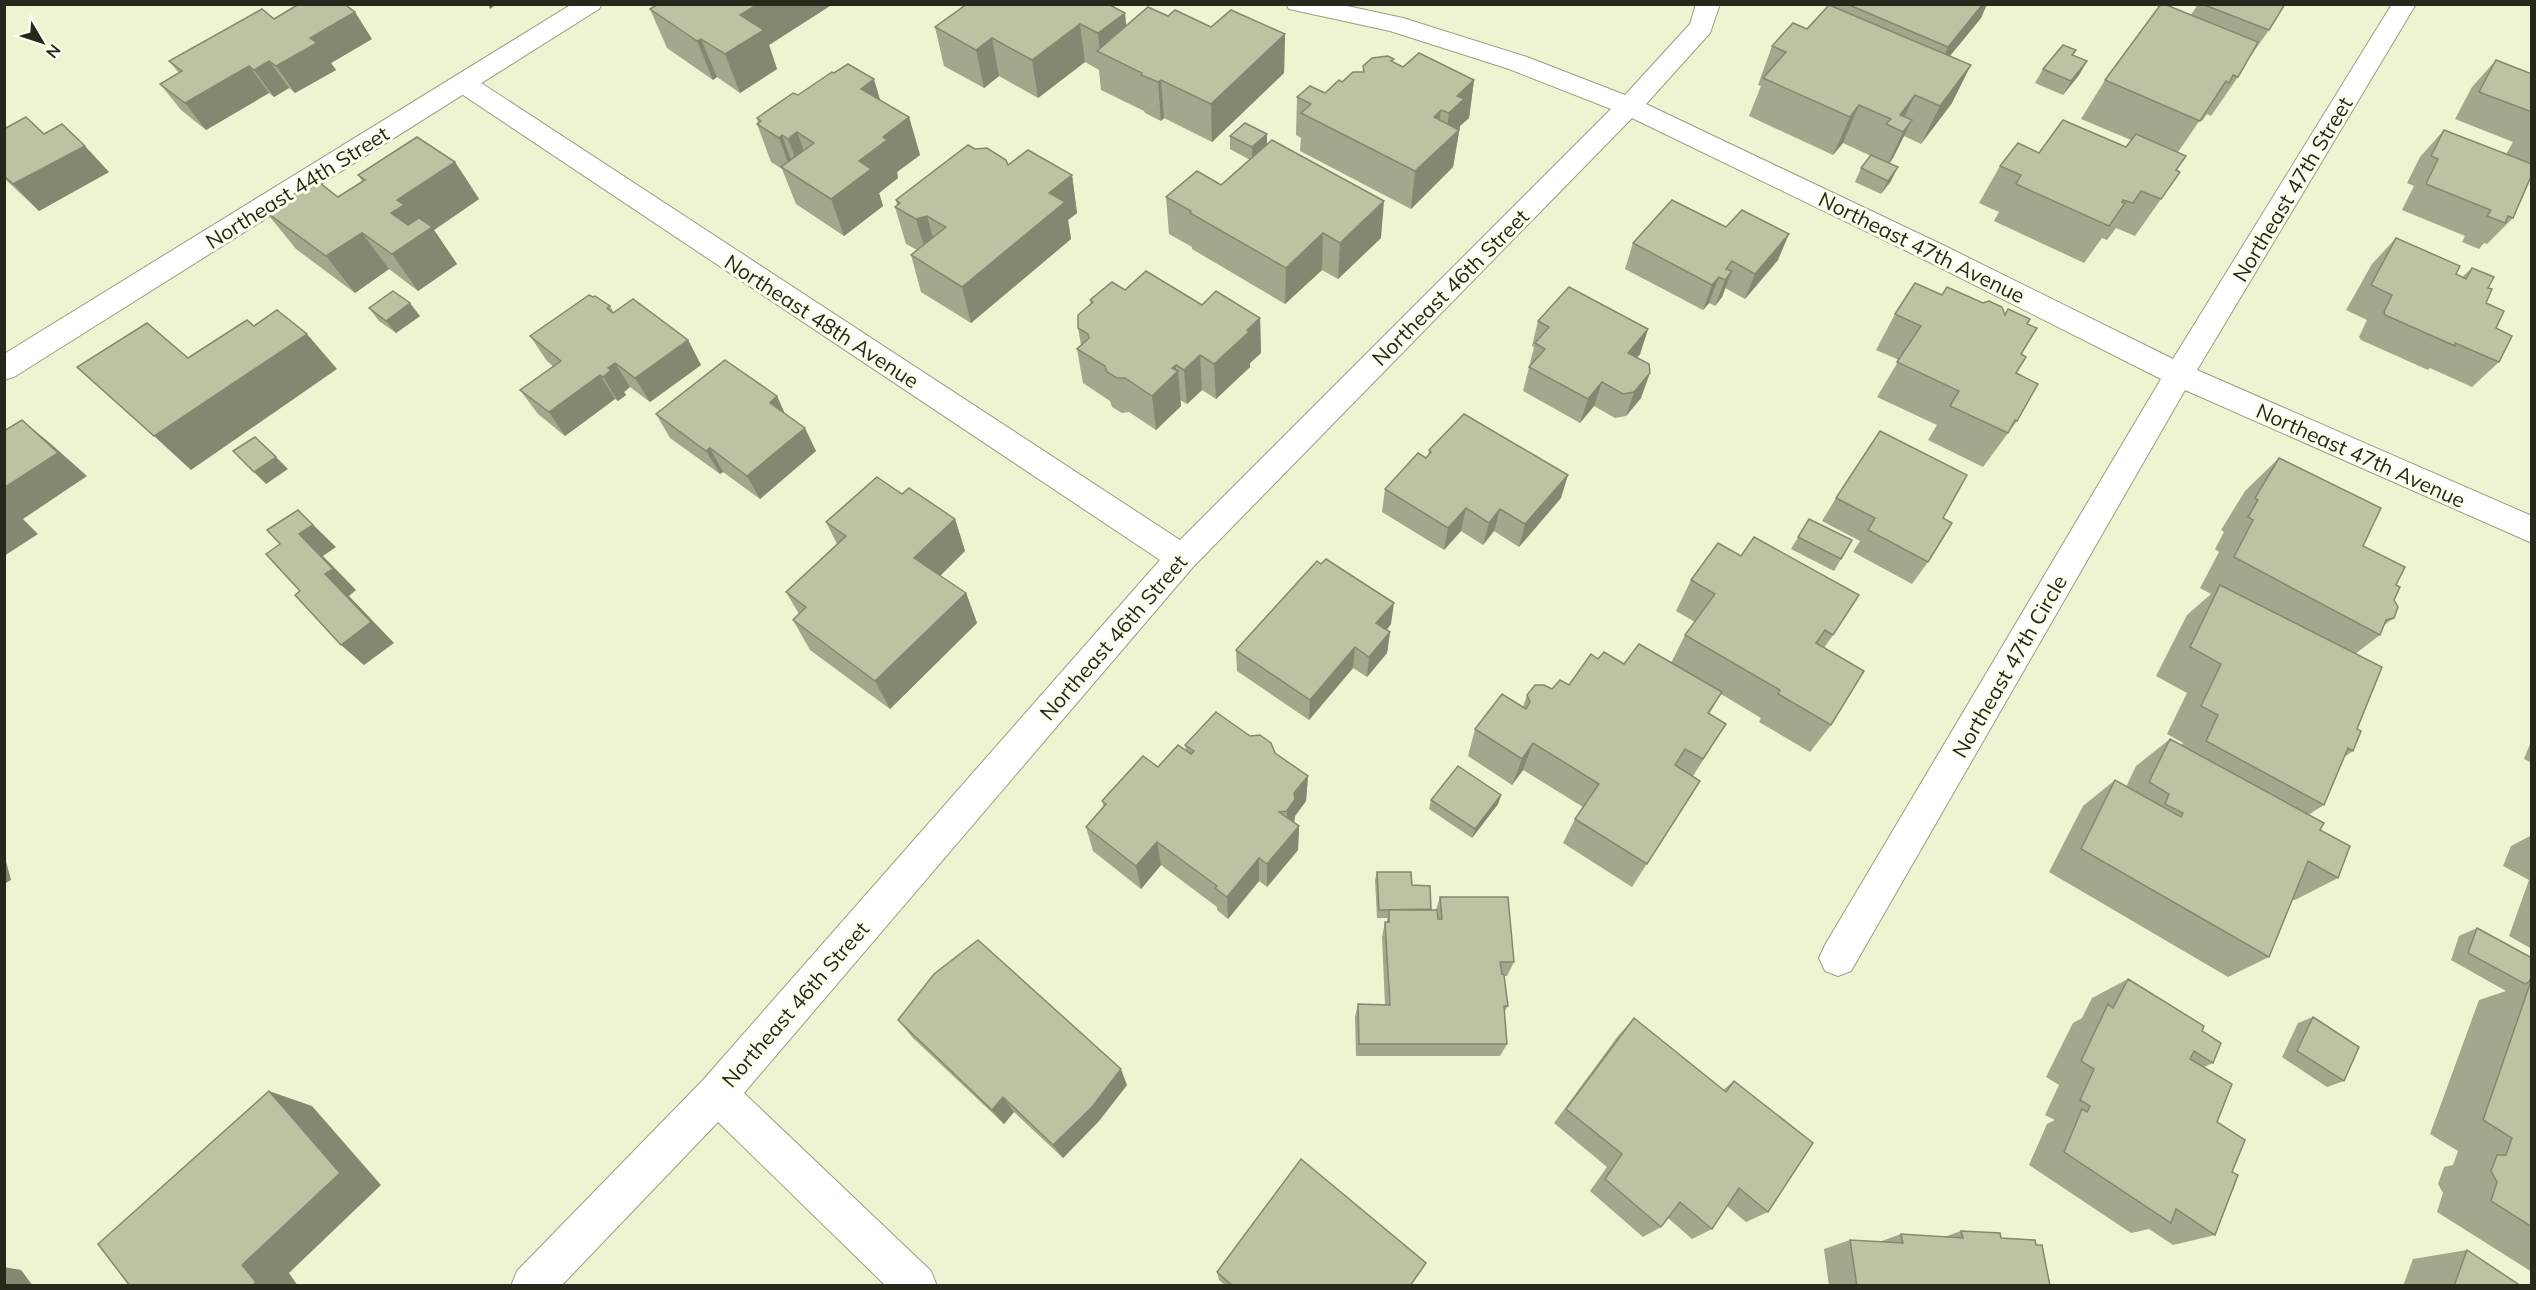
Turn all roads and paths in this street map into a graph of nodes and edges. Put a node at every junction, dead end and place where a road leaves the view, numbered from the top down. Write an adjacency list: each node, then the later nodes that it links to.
1 (590, 4): 5 (street, Northeast 44th Street)
2 (1298, 4): 6 (street, Northeast 47th Avenue)
3 (1708, 4): 6 (street, Northeast 46th Street)
4 (2404, 4): 8 (street, Northeast 47th Street)
5 (462, 83): 7 (street, Northeast 44th Street); 10 (street, Northeast 48th Avenue)
6 (1629, 106): 8 (street, Northeast 47th Avenue); 10 (street, Northeast 46th Street)
7 (4, 369)
8 (2180, 375): 9 (street, Northeast 47th Avenue); 11 (street, Northeast 47th Circle)
9 (2532, 530)
10 (1182, 558): 12 (street, Northeast 46th Street)
11 (1838, 958)
12 (717, 1094): 13 (street, Northeast 46th Street); 14 (street)
13 (532, 1286)
14 (916, 1286)

